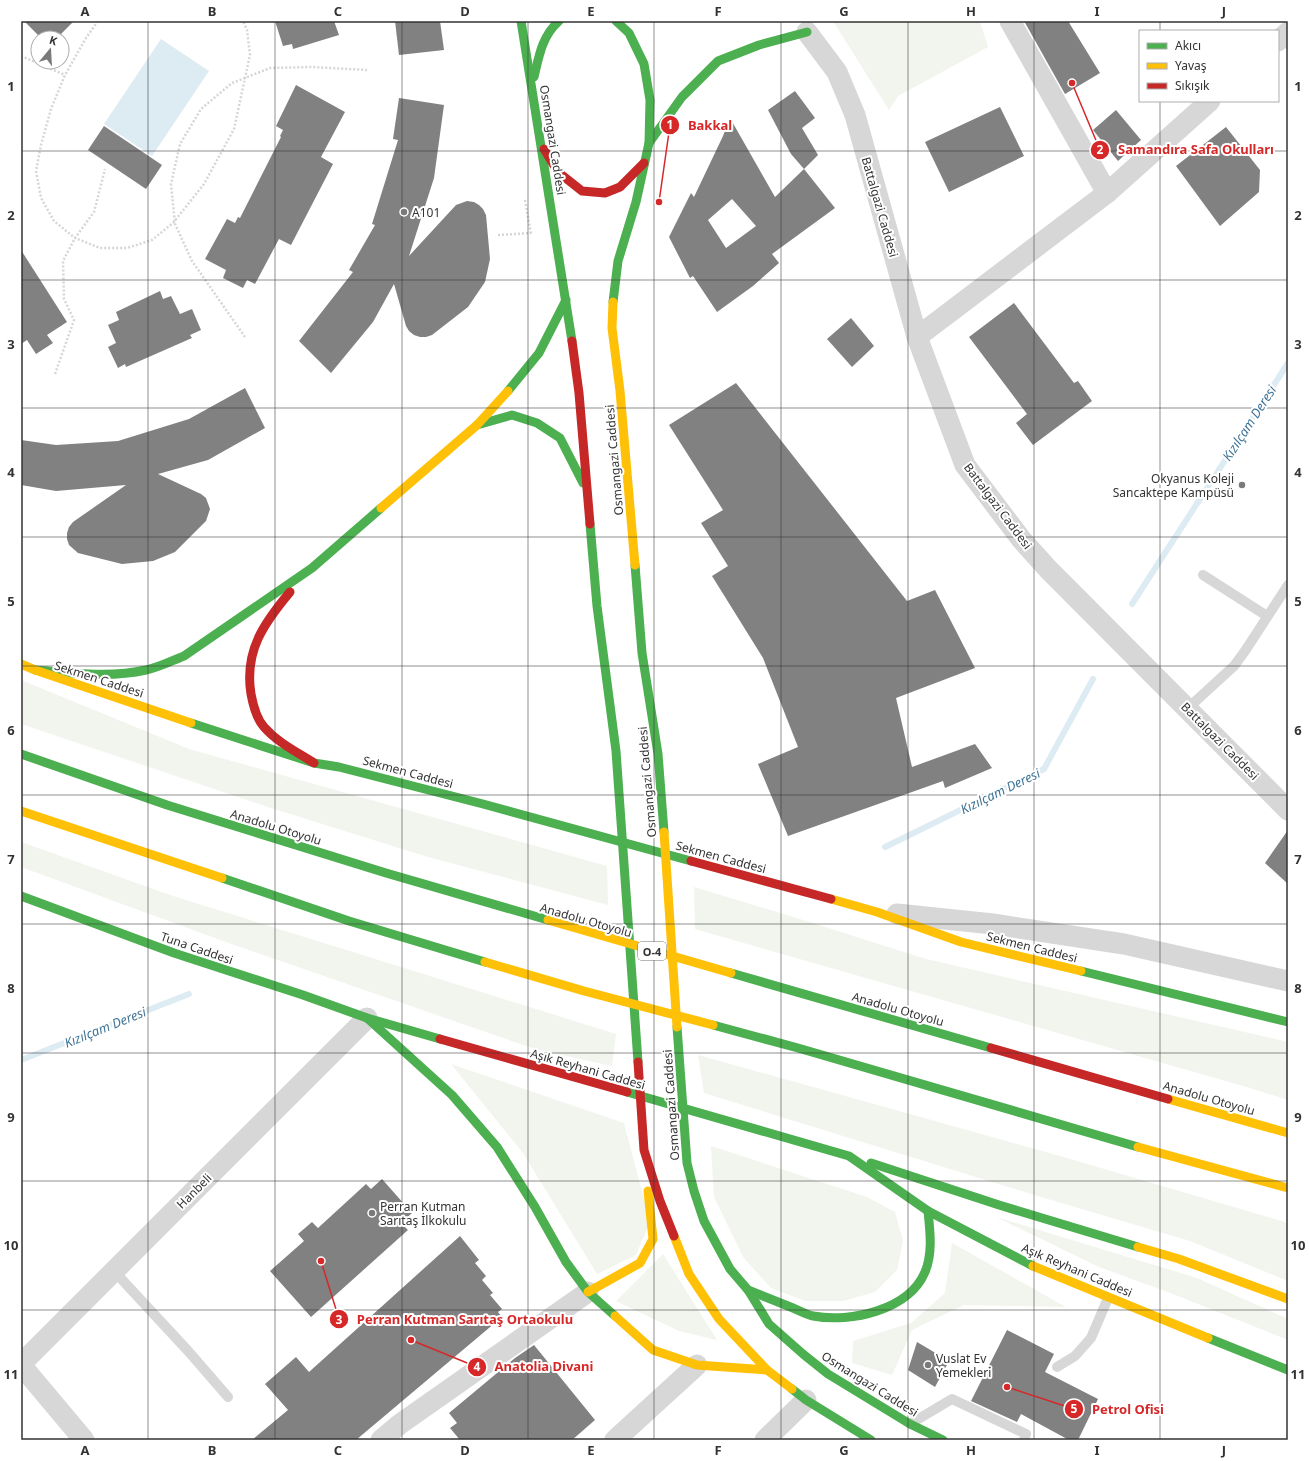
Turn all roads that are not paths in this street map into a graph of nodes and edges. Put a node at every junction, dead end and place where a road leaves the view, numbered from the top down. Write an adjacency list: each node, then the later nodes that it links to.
1 (521, 21): 9 (main road, Osmangazi Caddesi)
2 (559, 21): 9 (main road)
3 (616, 21): 11 (main road, Osmangazi Caddesi)
4 (1010, 21): 13 (street)
5 (805, 26): 11 (main road); 15 (street, Battalgazi Caddesi)
6 (1288, 32): 7 (street)
7 (1279, 40)
8 (1209, 102): 13 (street)
9 (536, 110): 10 (main road, Osmangazi Caddesi)
10 (539, 141): 12 (main road); 14 (main road, Osmangazi Caddesi)
11 (649, 143): 12 (main road, Osmangazi Caddesi)
12 (644, 163): 40 (main road, Osmangazi Caddesi)
13 (1107, 193): 15 (street)
14 (566, 300): 16 (main road); 17 (main road, Osmangazi Caddesi)
15 (917, 337): 24 (street, Battalgazi Caddesi)
16 (477, 425): 17 (main road); 18 (main road)
17 (588, 492): 35 (main road, Osmangazi Caddesi)
18 (312, 568): 23 (main road); 26 (main road)
19 (1203, 575): 21 (lane)
20 (1288, 585): 21 (lane)
21 (1267, 616): 24 (lane)
22 (21, 664): 23 (main road)
23 (36, 670): 26 (main road, Sekmen Caddesi)
24 (1187, 709): 27 (street, Battalgazi Caddesi)
25 (21, 754): 34 (main road, Anadolu Otoyolu / O-4)
26 (314, 763): 30 (main road, Sekmen Caddesi)
27 (1288, 810)
28 (21, 811): 37 (main road)
29 (21, 896): 32 (main road, Tuna Caddesi)
30 (876, 912): 31 (street); 33 (main road, Sekmen Caddesi)
31 (1288, 981)
32 (367, 1018): 36 (main road, Aşık Reyhani Caddesi); 39 (street, Hanbeli); 41 (main road)
33 (1288, 1022)
34 (1288, 1133)
35 (644, 1150): 41 (main road); 47 (main road, Osmangazi Caddesi)
36 (849, 1156): 38 (main road, Aşık Reyhani Caddesi); 43 (main road, Aşık Reyhani Caddesi)
37 (1288, 1188)
38 (928, 1211): 40 (main road); 42 (main road, Aşık Reyhani Caddesi)
39 (114, 1271): 44 (street, Hanbeli); 49 (lane)
40 (748, 1290): 51 (main road, Osmangazi Caddesi)
41 (588, 1292): 45 (main road); 54 (street)
42 (1108, 1298): 46 (lane); 48 (main road, Aşık Reyhani Caddesi)
43 (1288, 1299)
44 (21, 1365): 53 (street)
45 (697, 1365): 47 (main road); 55 (street)
46 (1057, 1367)
47 (767, 1370): 50 (main road, Osmangazi Caddesi)
48 (1288, 1370)
49 (228, 1397)
50 (806, 1400): 56 (street); 57 (main road, Osmangazi Caddesi)
51 (910, 1424): 52 (main road, Osmangazi Caddesi); 58 (lane)
52 (937, 1439)
53 (84, 1440)
54 (381, 1440)
55 (615, 1440)
56 (766, 1440)
57 (871, 1440)
58 (1024, 1440)

